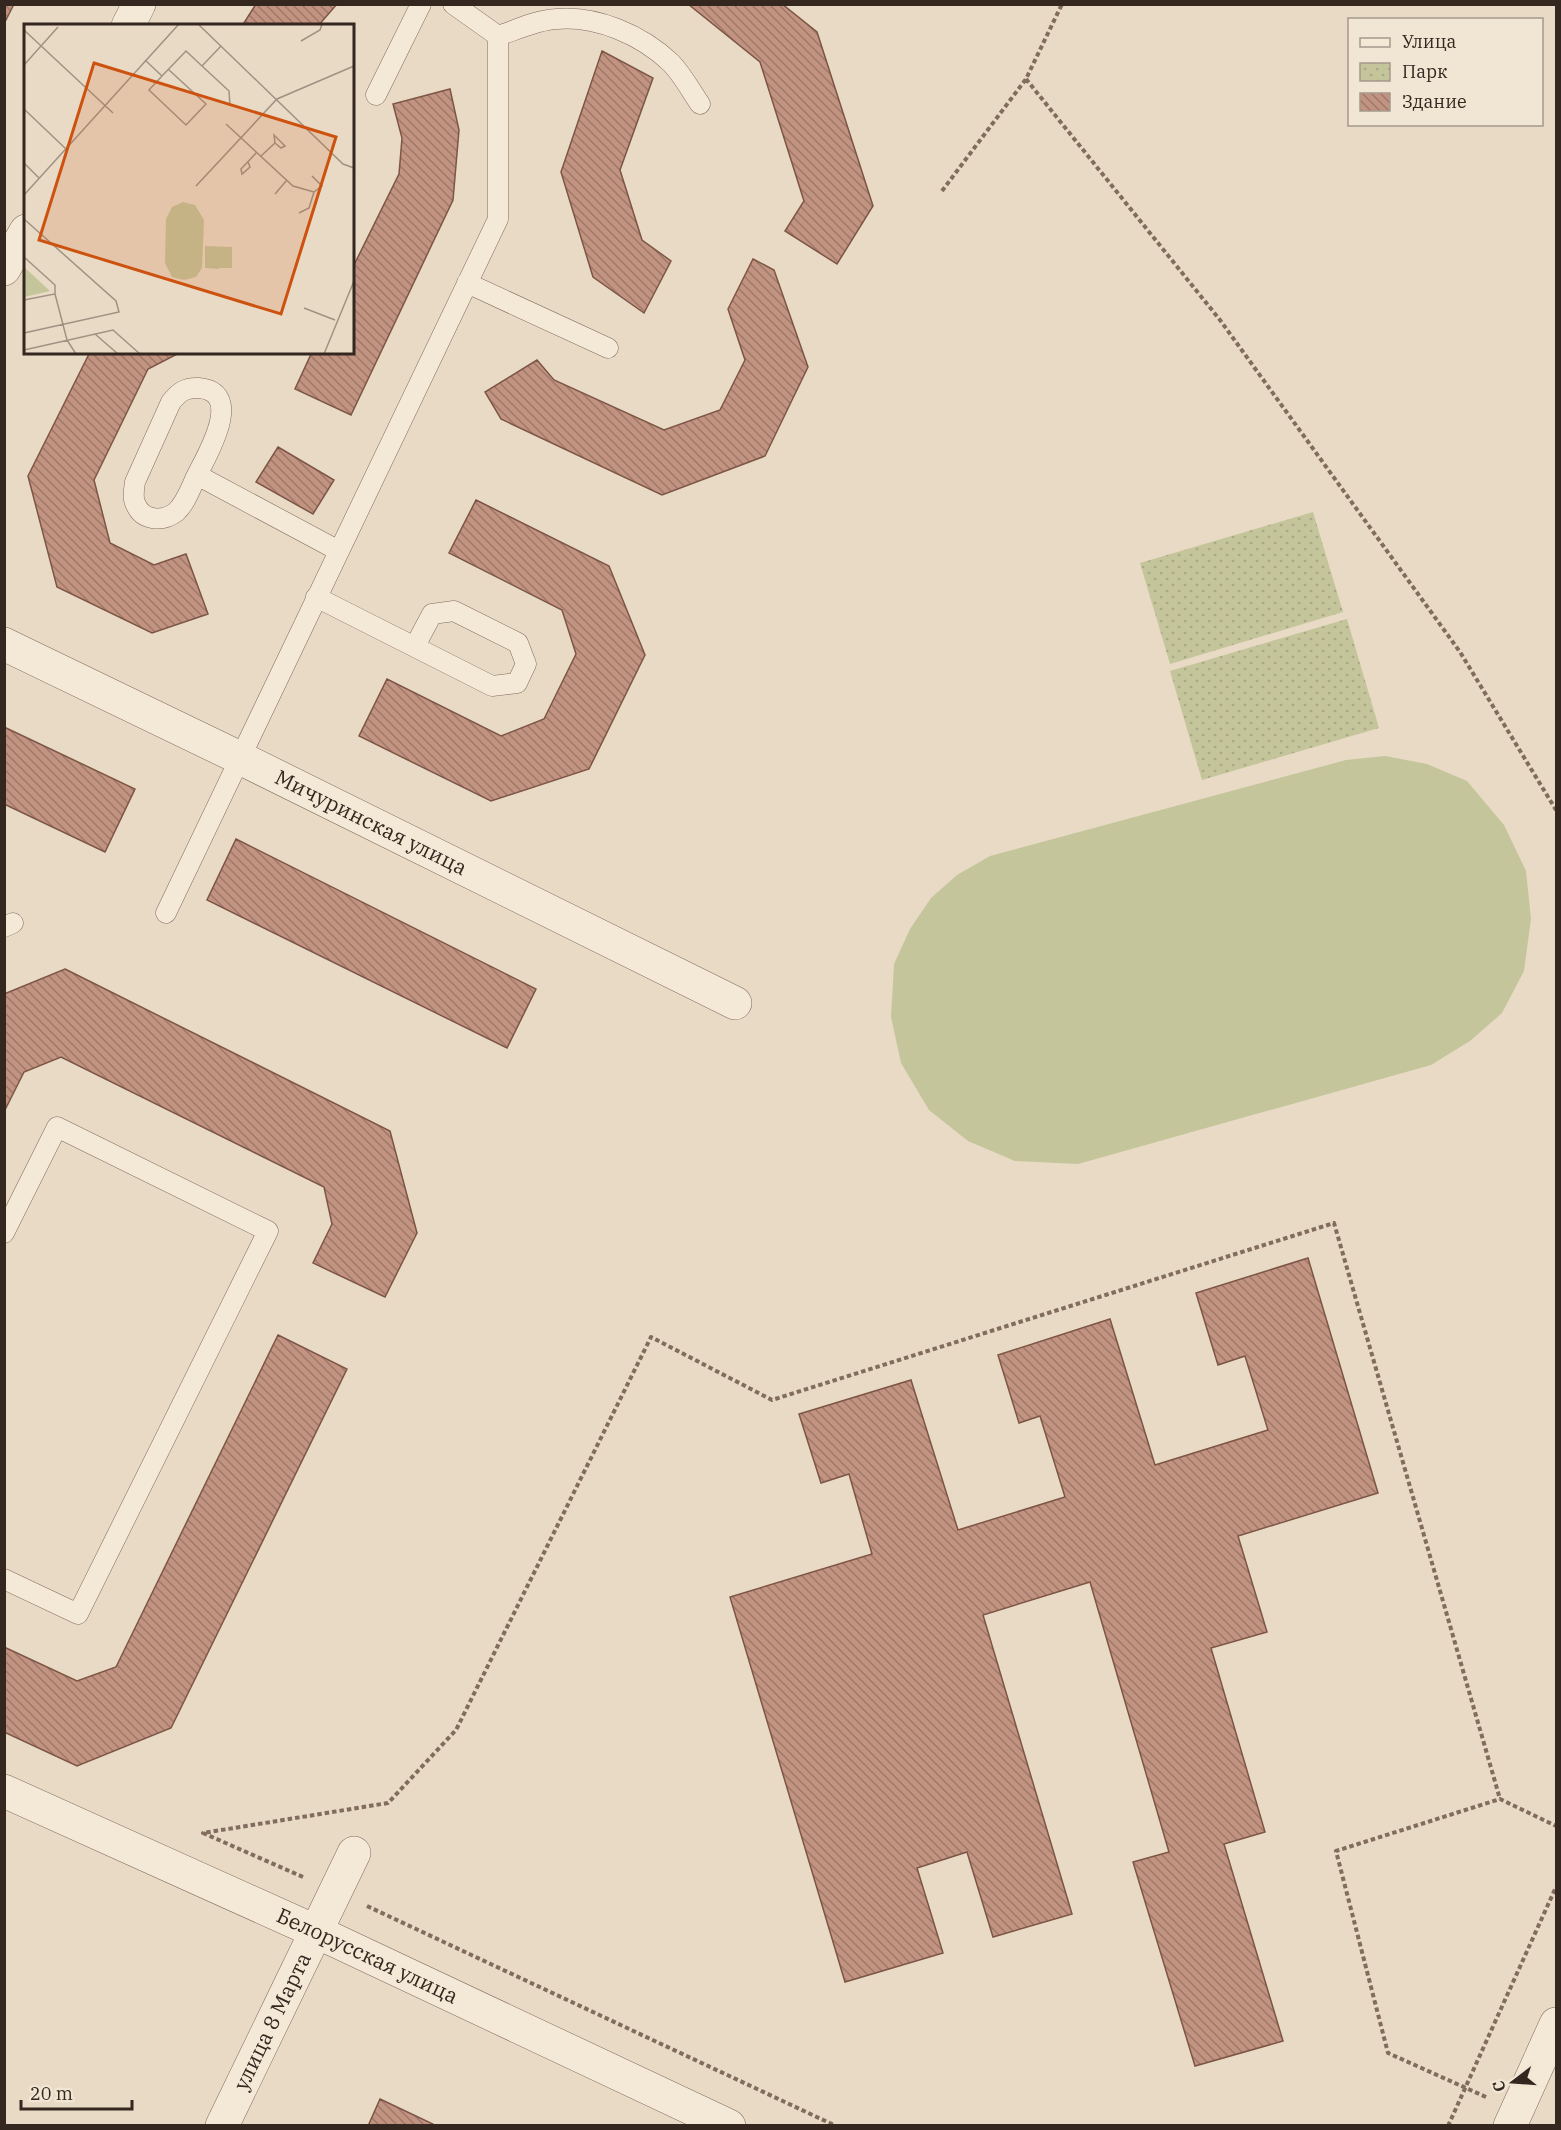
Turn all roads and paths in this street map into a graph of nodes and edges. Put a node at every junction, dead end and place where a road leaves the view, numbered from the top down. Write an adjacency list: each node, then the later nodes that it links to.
1 (139, 4): 5 (street)
2 (421, 4): 8 (lane)
3 (453, 4): 6 (lane)
4 (1062, 4): 7 (path)
5 (129, 24)
6 (498, 36): 9 (lane); 13 (lane)
7 (1026, 79): 10 (path); 21 (path)
8 (376, 95)
9 (700, 104)
10 (942, 191)
11 (24, 234): 12 (street)
12 (4, 269)
13 (467, 283): 14 (lane); 16 (lane)
14 (608, 348)
15 (197, 475): 15 (lane); 16 (lane)
16 (339, 551): 17 (lane)
17 (316, 597): 19 (lane); 20 (lane)
18 (4, 644): 20 (street, Мичуринская улица)
19 (415, 646): 19 (lane)
20 (240, 758): 22 (lane); 23 (street, Мичуринская улица)
21 (1557, 810)
22 (166, 913)
23 (735, 1003)
24 (4, 1233): 25 (lane)
25 (4, 1579)
26 (4, 1791): 32 (street, Белорусская улица)
27 (1500, 1799): 28 (path); 31 (path); 34 (path)
28 (1557, 1826)
29 (354, 1852): 31 (street, улица 8 Марта)
30 (1557, 1887): 34 (path)
31 (336, 1892): 32 (street, улица 8 Марта); 38 (path)
32 (317, 1932): 36 (street, улица 8 Марта); 37 (street, Белорусская улица)
33 (1557, 2024): 35 (street)
34 (1465, 2087): 35 (path); 39 (path)
35 (1513, 2119)
36 (222, 2126)
37 (729, 2126)
38 (836, 2126)
39 (1448, 2126)

